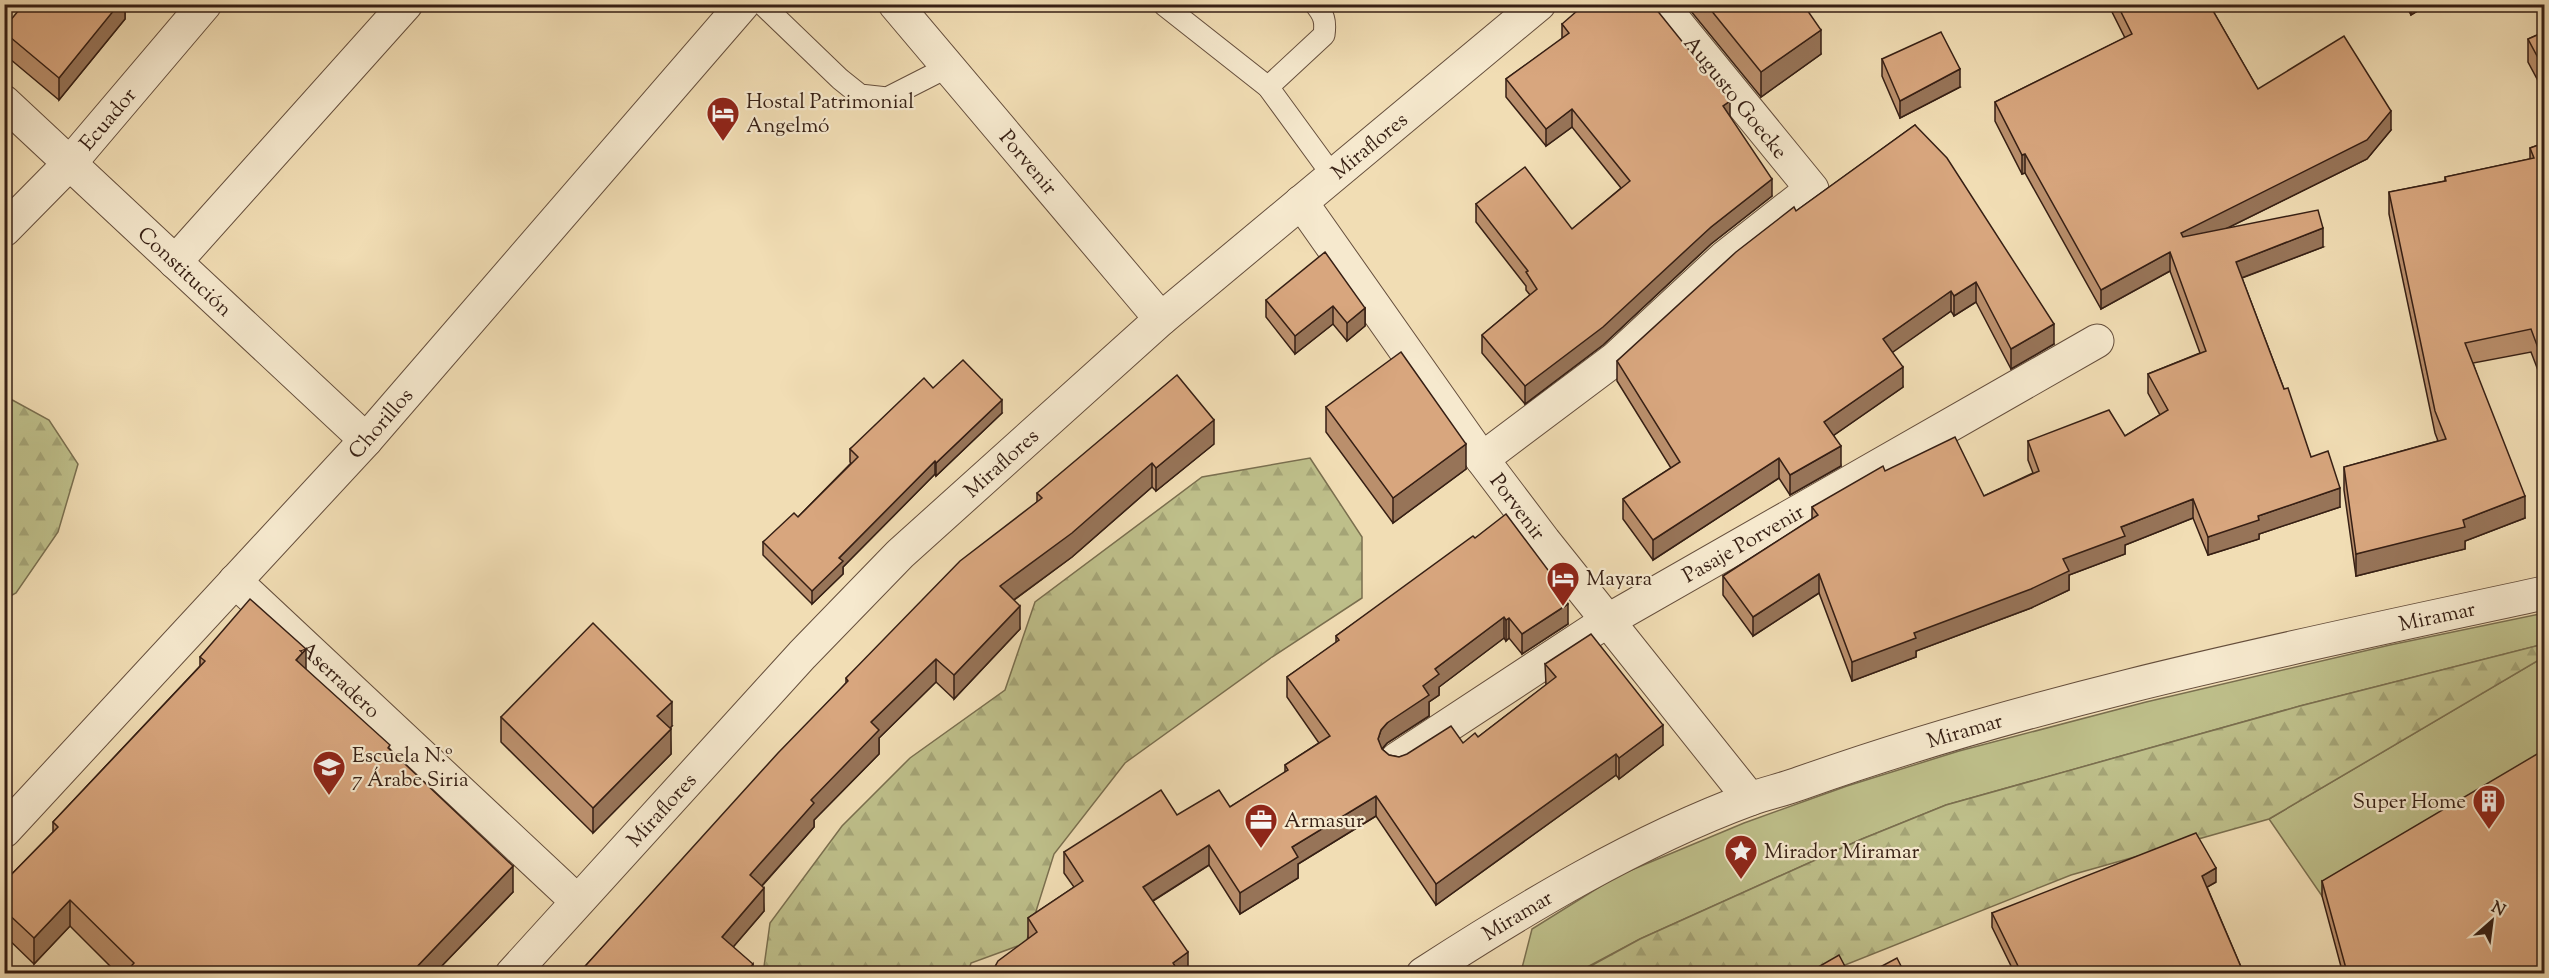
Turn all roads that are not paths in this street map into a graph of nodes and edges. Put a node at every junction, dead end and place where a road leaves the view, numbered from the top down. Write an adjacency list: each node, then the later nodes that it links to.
1 (205, 4): 13 (street, Ecuador)
2 (406, 4): 17 (street)
3 (743, 4): 20 (street, Chorillos)
4 (762, 4): 10 (lane)
5 (895, 4): 10 (street, Porvenir)
6 (1316, 4): 11 (lane)
7 (1539, 4): 14 (street, Miraflores)
8 (1661, 4): 21 (street, Augusto Goecke)
9 (1164, 5): 11 (lane)
10 (948, 67): 18 (street, Porvenir)
11 (1268, 87): 14 (lane)
12 (4, 102): 13 (street, Constitución)
13 (70, 163): 16 (street, Ecuador); 17 (street, Constitución)
14 (1333, 176): 15 (street, Miraflores)
15 (1301, 202): 18 (street, Miraflores); 21 (street, Porvenir)
16 (4, 230)
17 (175, 262): 20 (street, Constitución)
18 (1161, 319): 28 (street, Miraflores)
19 (2097, 341): 24 (street, Pasaje Porvenir)
20 (366, 440): 22 (street, Chorillos)
21 (1482, 459): 24 (street, Porvenir)
22 (235, 581): 27 (street, Chorillos); 28 (street, Aserradero)
23 (2544, 593): 26 (street, Miramar)
24 (1607, 621): 25 (street, Pasaje Porvenir); 26 (street, Porvenir)
25 (1397, 759)
26 (1750, 799): 30 (street, Miramar)
27 (4, 831)
28 (577, 901): 29 (street, Miraflores)
29 (512, 974)
30 (1423, 974)

